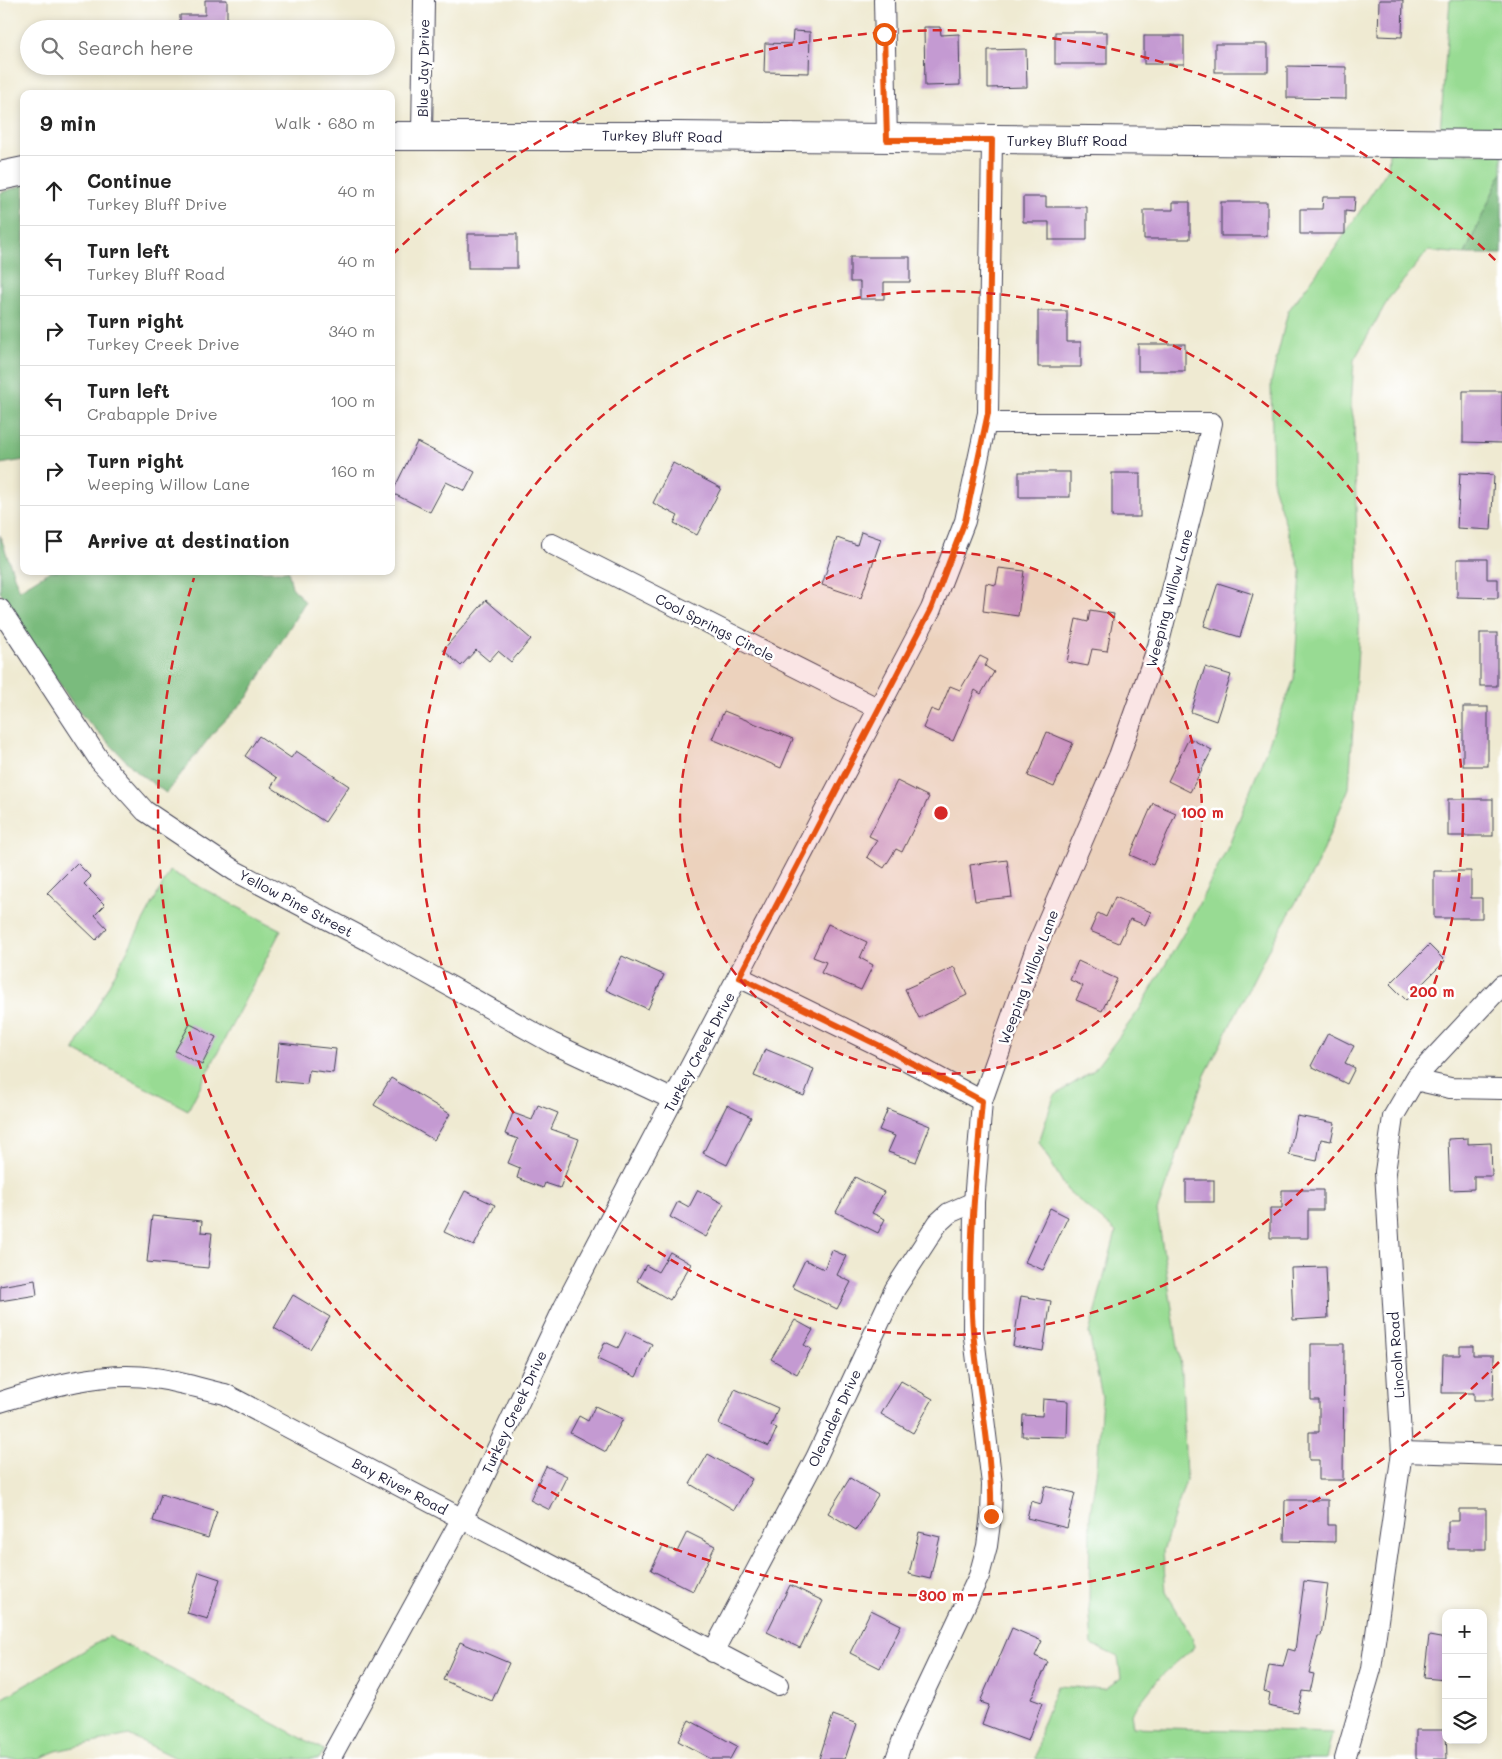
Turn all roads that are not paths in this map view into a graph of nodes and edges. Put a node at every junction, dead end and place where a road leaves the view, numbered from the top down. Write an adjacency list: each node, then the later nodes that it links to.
1 (424, 0): 3 (street, Blue Jay Drive)
2 (884, 0): 5 (street)
3 (422, 135): 4 (street, Turkey Bluff Road); 5 (street, Turkey Bluff Road)
4 (395, 136)
5 (887, 140): 6 (street, Turkey Bluff Road)
6 (992, 140): 7 (street, Turkey Bluff Road); 10 (street, Turkey Creek Drive)
7 (1502, 144)
8 (20, 172): 9 (street)
9 (0, 176)
10 (986, 422): 13 (street, Turkey Creek Drive); 19 (street, Weeping Willow Lane)
11 (552, 544): 13 (street, Cool Springs Circle)
12 (0, 609): 18 (street, Yellow Pine Street)
13 (879, 709): 14 (street, Turkey Creek Drive)
14 (739, 977): 18 (street, Turkey Creek Drive); 19 (street)
15 (1502, 985): 16 (street, Lincoln Road)
16 (1415, 1080): 17 (street); 22 (street, Lincoln Road)
17 (1502, 1089)
18 (674, 1100): 24 (street, Turkey Creek Drive)
19 (982, 1101): 20 (street, Weeping Willow Lane)
20 (974, 1202): 25 (street, Oleander Drive); 28 (street, Weeping Willow Lane)
21 (0, 1402): 24 (street, Bay River Road)
22 (1402, 1452): 23 (street); 29 (street, Lincoln Road)
23 (1502, 1455)
24 (462, 1518): 25 (street, Bay River Road); 27 (street, Turkey Creek Drive)
25 (713, 1652): 26 (street, Bay River Road)
26 (778, 1685)
27 (330, 1759)
28 (896, 1759)
29 (1345, 1759)

